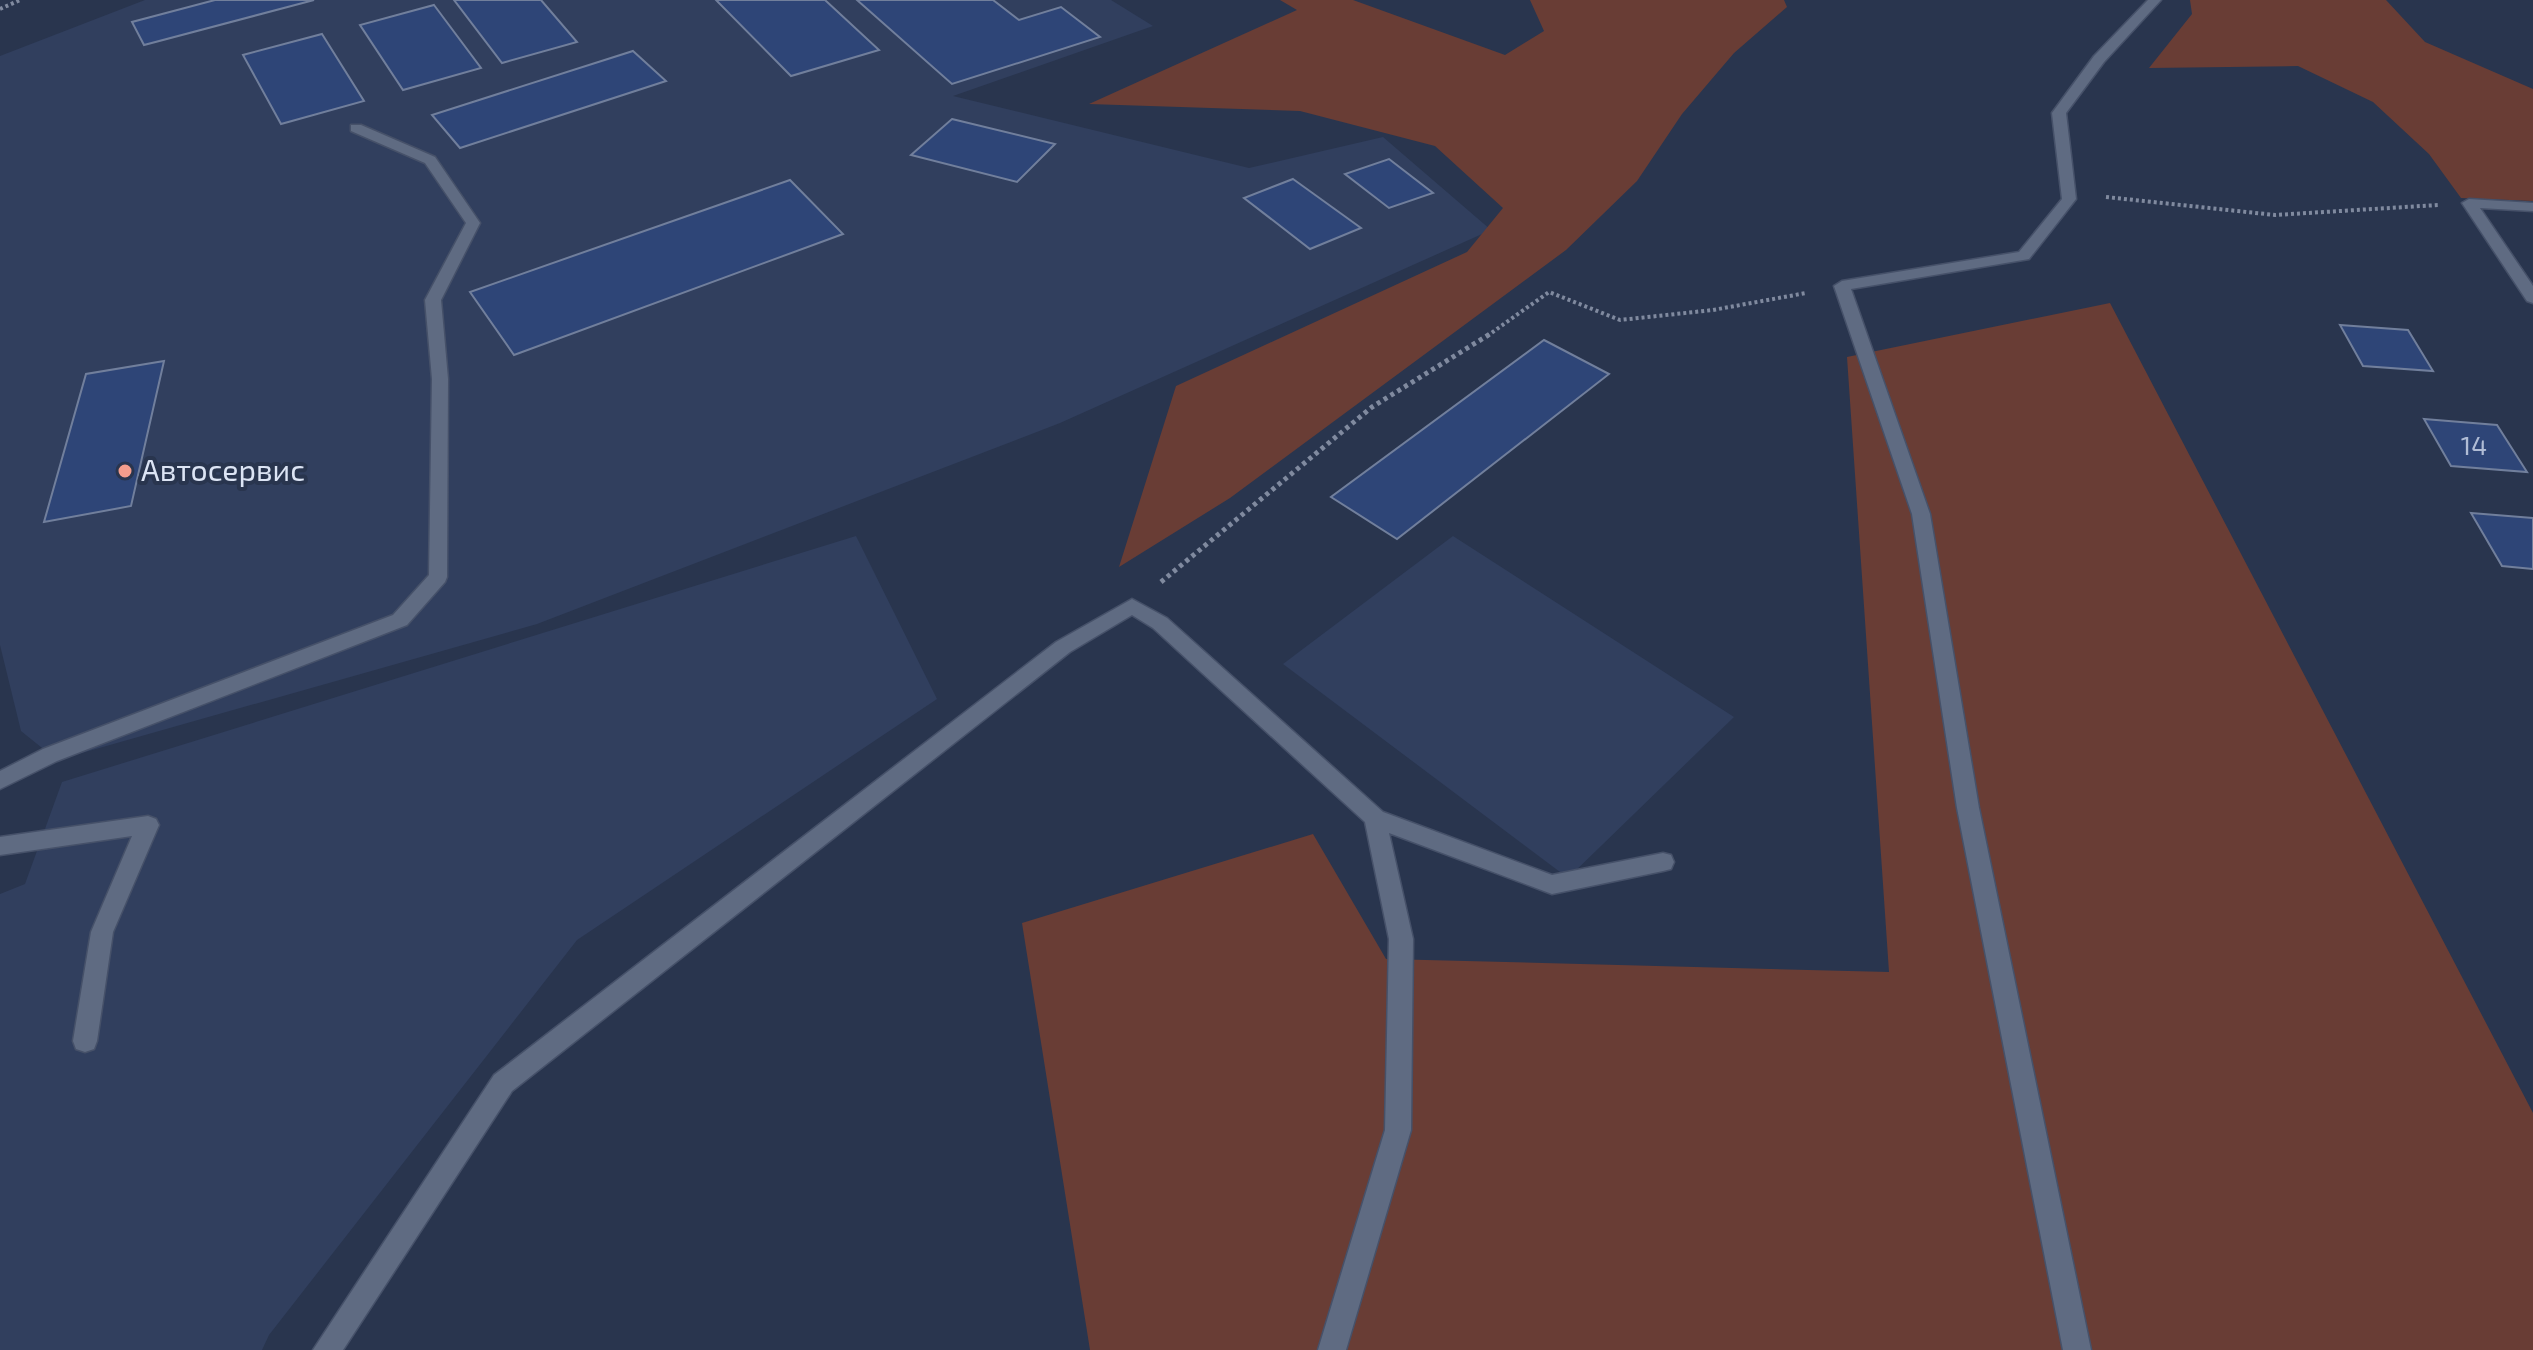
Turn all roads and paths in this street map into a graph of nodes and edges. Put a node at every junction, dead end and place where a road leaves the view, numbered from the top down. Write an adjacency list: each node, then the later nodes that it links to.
1 (20, 0): 3 (path)
2 (2155, 0): 5 (street)
3 (0, 9)
4 (356, 128): 11 (street)
5 (2069, 199): 6 (path); 8 (street)
6 (2469, 203): 7 (street); 9 (street)
7 (2533, 207)
8 (1842, 286): 10 (path); 18 (street)
9 (2533, 298)
10 (1132, 606): 12 (street); 16 (street)
11 (0, 781)
12 (1375, 818): 14 (street); 17 (street)
13 (0, 846): 15 (street)
14 (1663, 862)
15 (85, 1041)
16 (327, 1350)
17 (1332, 1350)
18 (2077, 1350)

